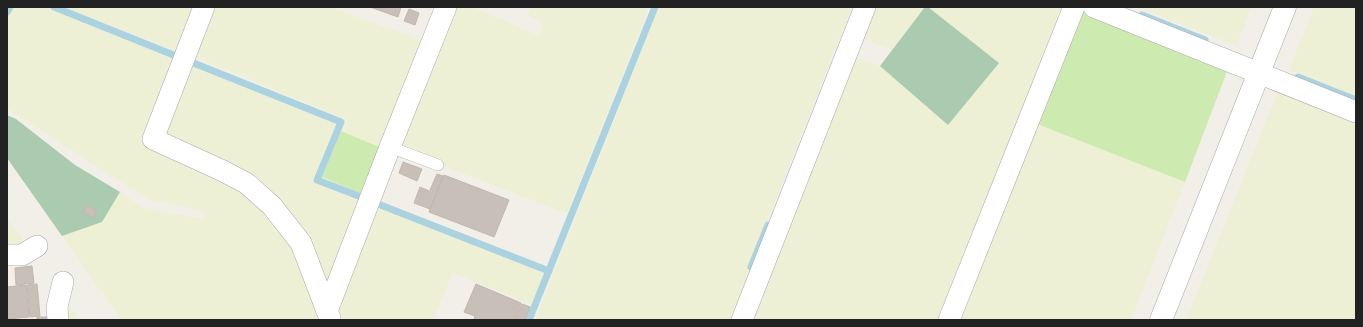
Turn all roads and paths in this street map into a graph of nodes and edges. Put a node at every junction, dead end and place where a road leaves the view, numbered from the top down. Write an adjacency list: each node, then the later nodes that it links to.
1 (204, 7): 14 (street)
2 (446, 7): 9 (street)
3 (865, 7): 16 (street)
4 (1074, 7): 17 (street)
5 (1094, 7): 7 (street)
6 (1285, 7): 7 (street)
7 (1259, 73): 8 (street); 18 (street)
8 (1356, 112)
9 (390, 147): 10 (lane); 14 (street)
10 (438, 165)
11 (37, 246): 12 (street)
12 (7, 255)
13 (63, 282): 15 (street)
14 (329, 315)
15 (58, 320)
16 (742, 320)
17 (949, 320)
18 (1161, 320)

